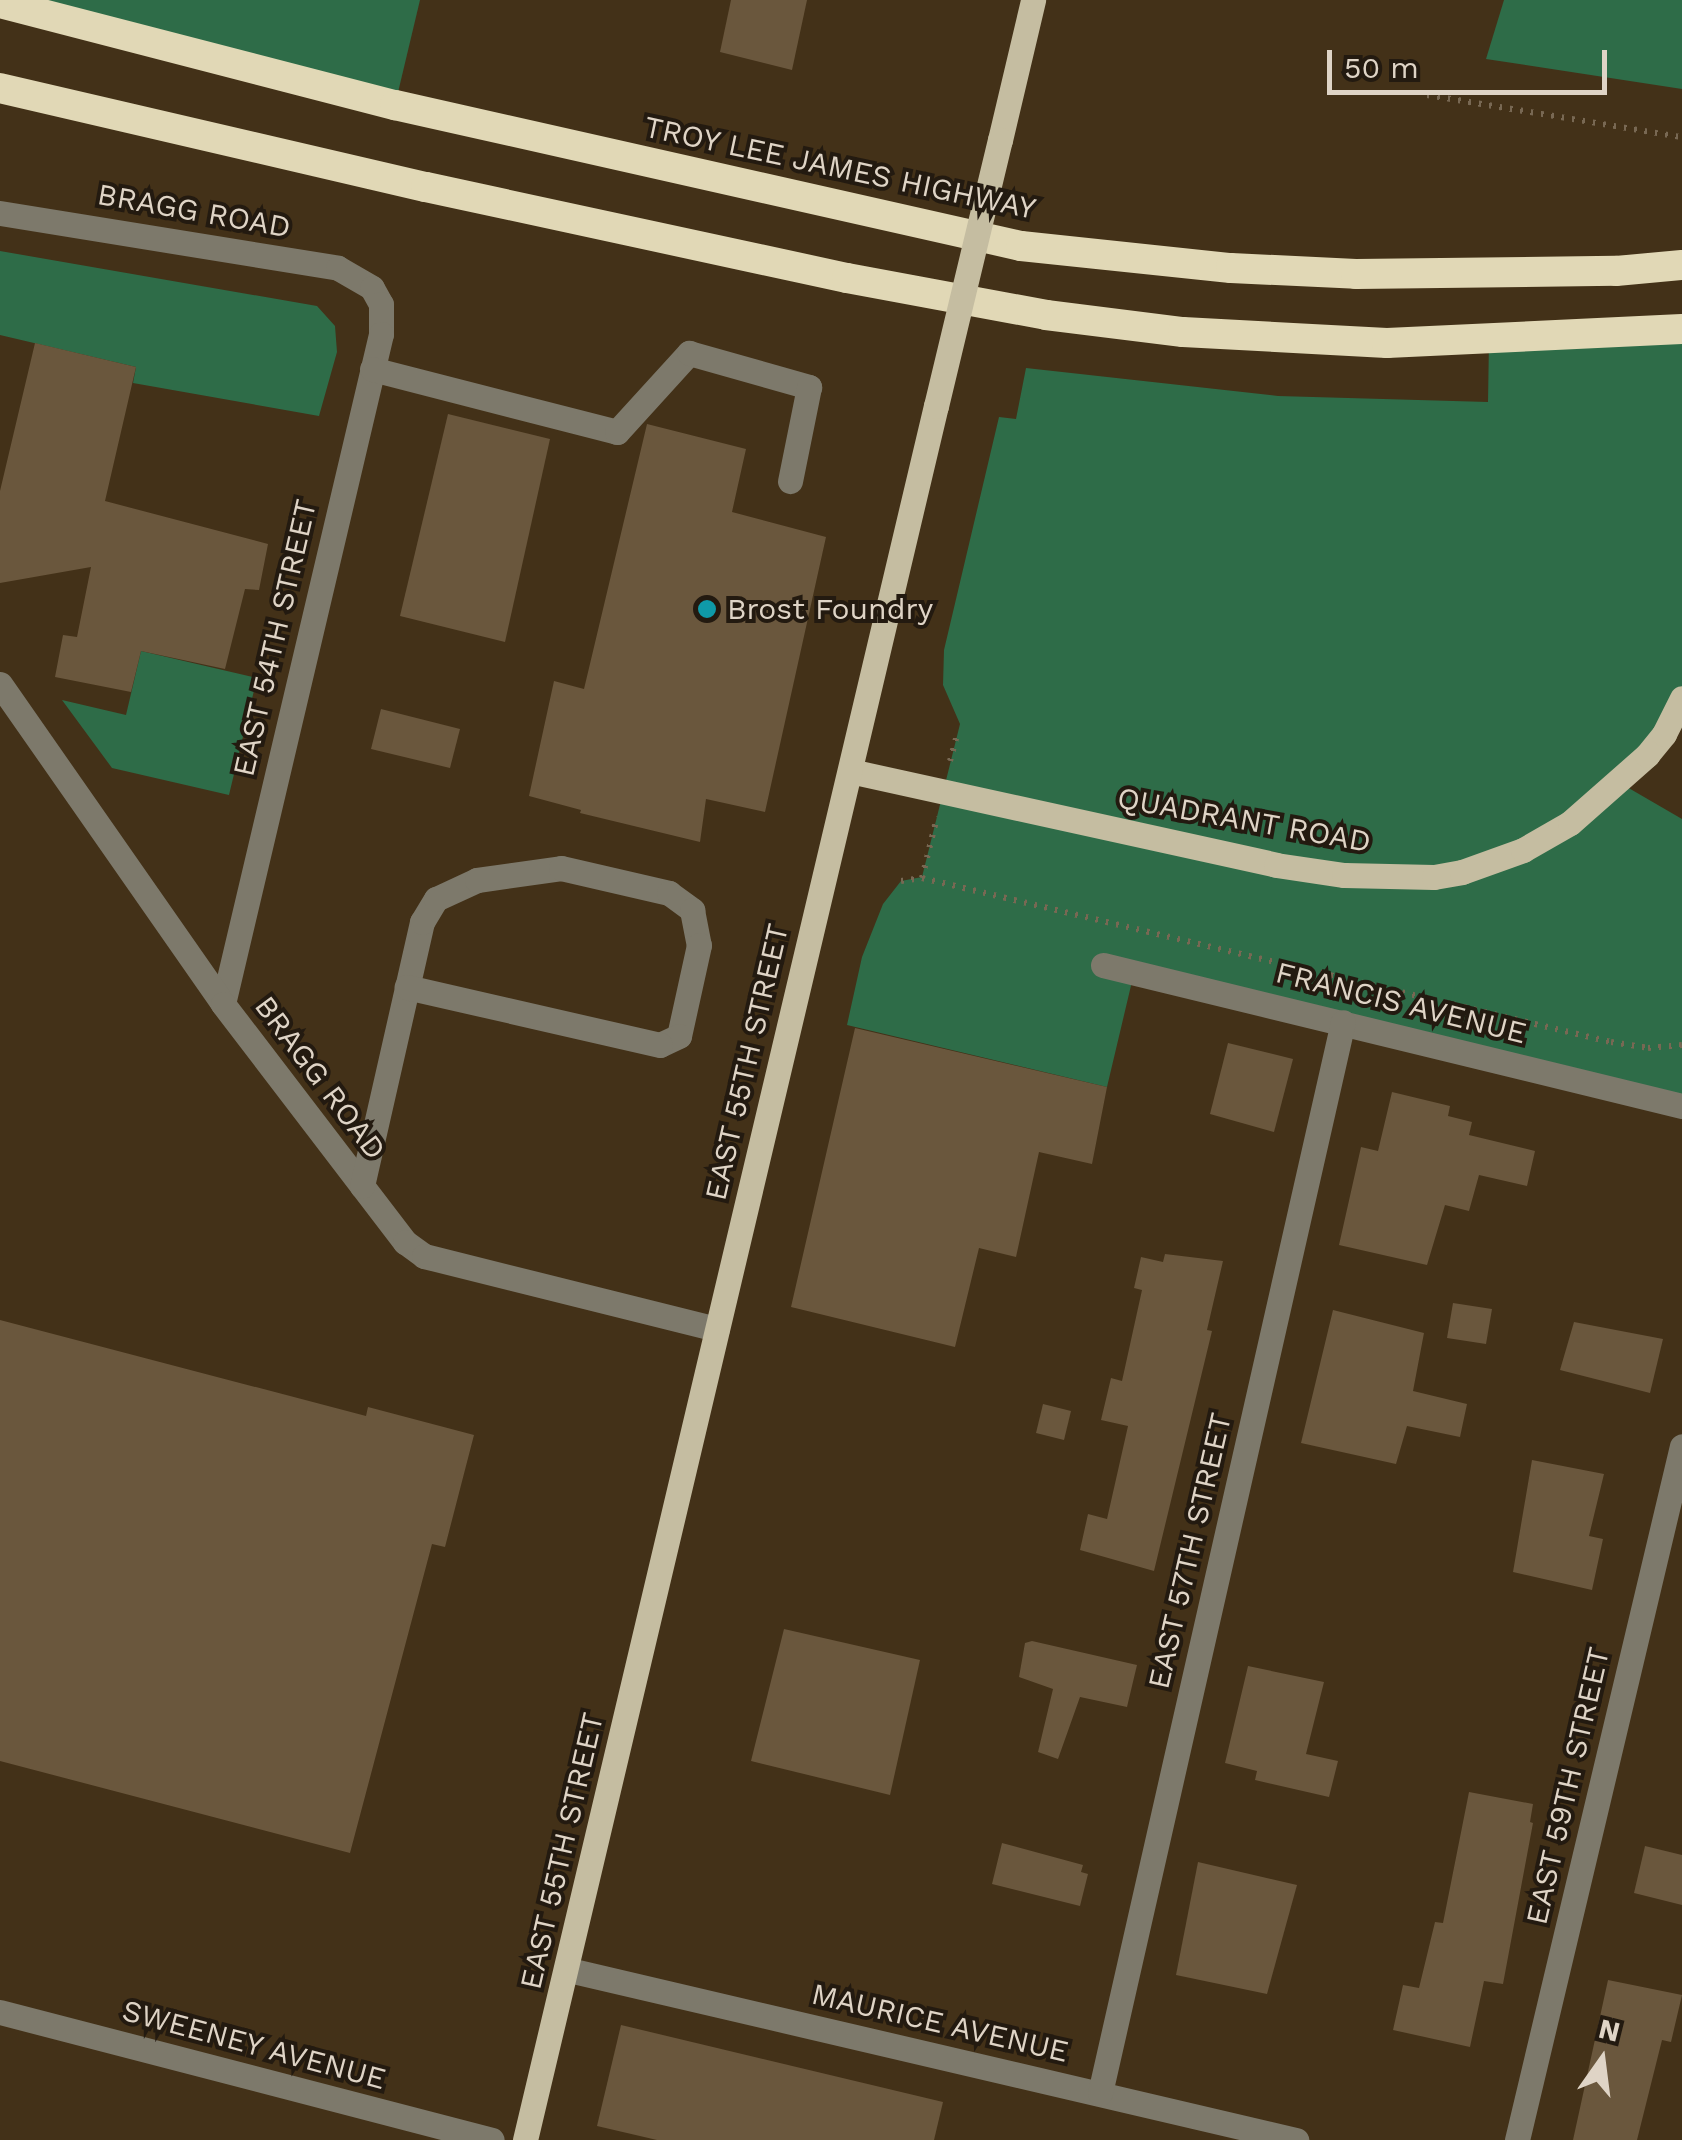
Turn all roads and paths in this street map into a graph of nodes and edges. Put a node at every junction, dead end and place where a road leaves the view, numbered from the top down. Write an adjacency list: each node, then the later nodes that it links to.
1 (1033, 0): 16 (main road, EAST 55TH STREET, bridge)
2 (0, 3): 9 (highway, TROY LEE JAMES HIGHWAY)
3 (0, 88): 6 (highway)
4 (1427, 95): 7 (path)
5 (0, 106): 6 (highway)
6 (183, 134): 11 (highway)
7 (1682, 137)
8 (0, 213): 10 (street, BRAGG ROAD)
9 (1682, 265)
10 (372, 288): 12 (street, EAST 54TH STREET)
11 (1682, 329)
12 (372, 369): 13 (street); 22 (street, EAST 54TH STREET)
13 (790, 481)
14 (0, 684): 22 (street, BRAGG ROAD)
15 (1682, 698): 16 (main road, QUADRANT ROAD)
16 (850, 772): 27 (main road, EAST 55TH STREET)
17 (929, 847): 18 (path)
18 (922, 878): 19 (path); 24 (path)
19 (902, 882)
20 (1104, 965): 23 (street, FRANCIS AVENUE)
21 (407, 987): 21 (street); 26 (street)
22 (223, 1004): 26 (street, BRAGG ROAD)
23 (1343, 1022): 25 (street, FRANCIS AVENUE); 31 (street, EAST 57TH STREET)
24 (1682, 1045)
25 (1682, 1106)
26 (362, 1186): 27 (street, BRAGG ROAD)
27 (717, 1329): 29 (main road, EAST 55TH STREET)
28 (1682, 1446): 35 (street, EAST 59TH STREET)
29 (568, 1970): 31 (street, MAURICE AVENUE); 33 (main road, EAST 55TH STREET)
30 (0, 2012): 32 (street, SWEENEY AVENUE)
31 (1100, 2094): 34 (street, MAURICE AVENUE)
32 (492, 2140)
33 (525, 2140)
34 (1296, 2140)
35 (1517, 2140)

